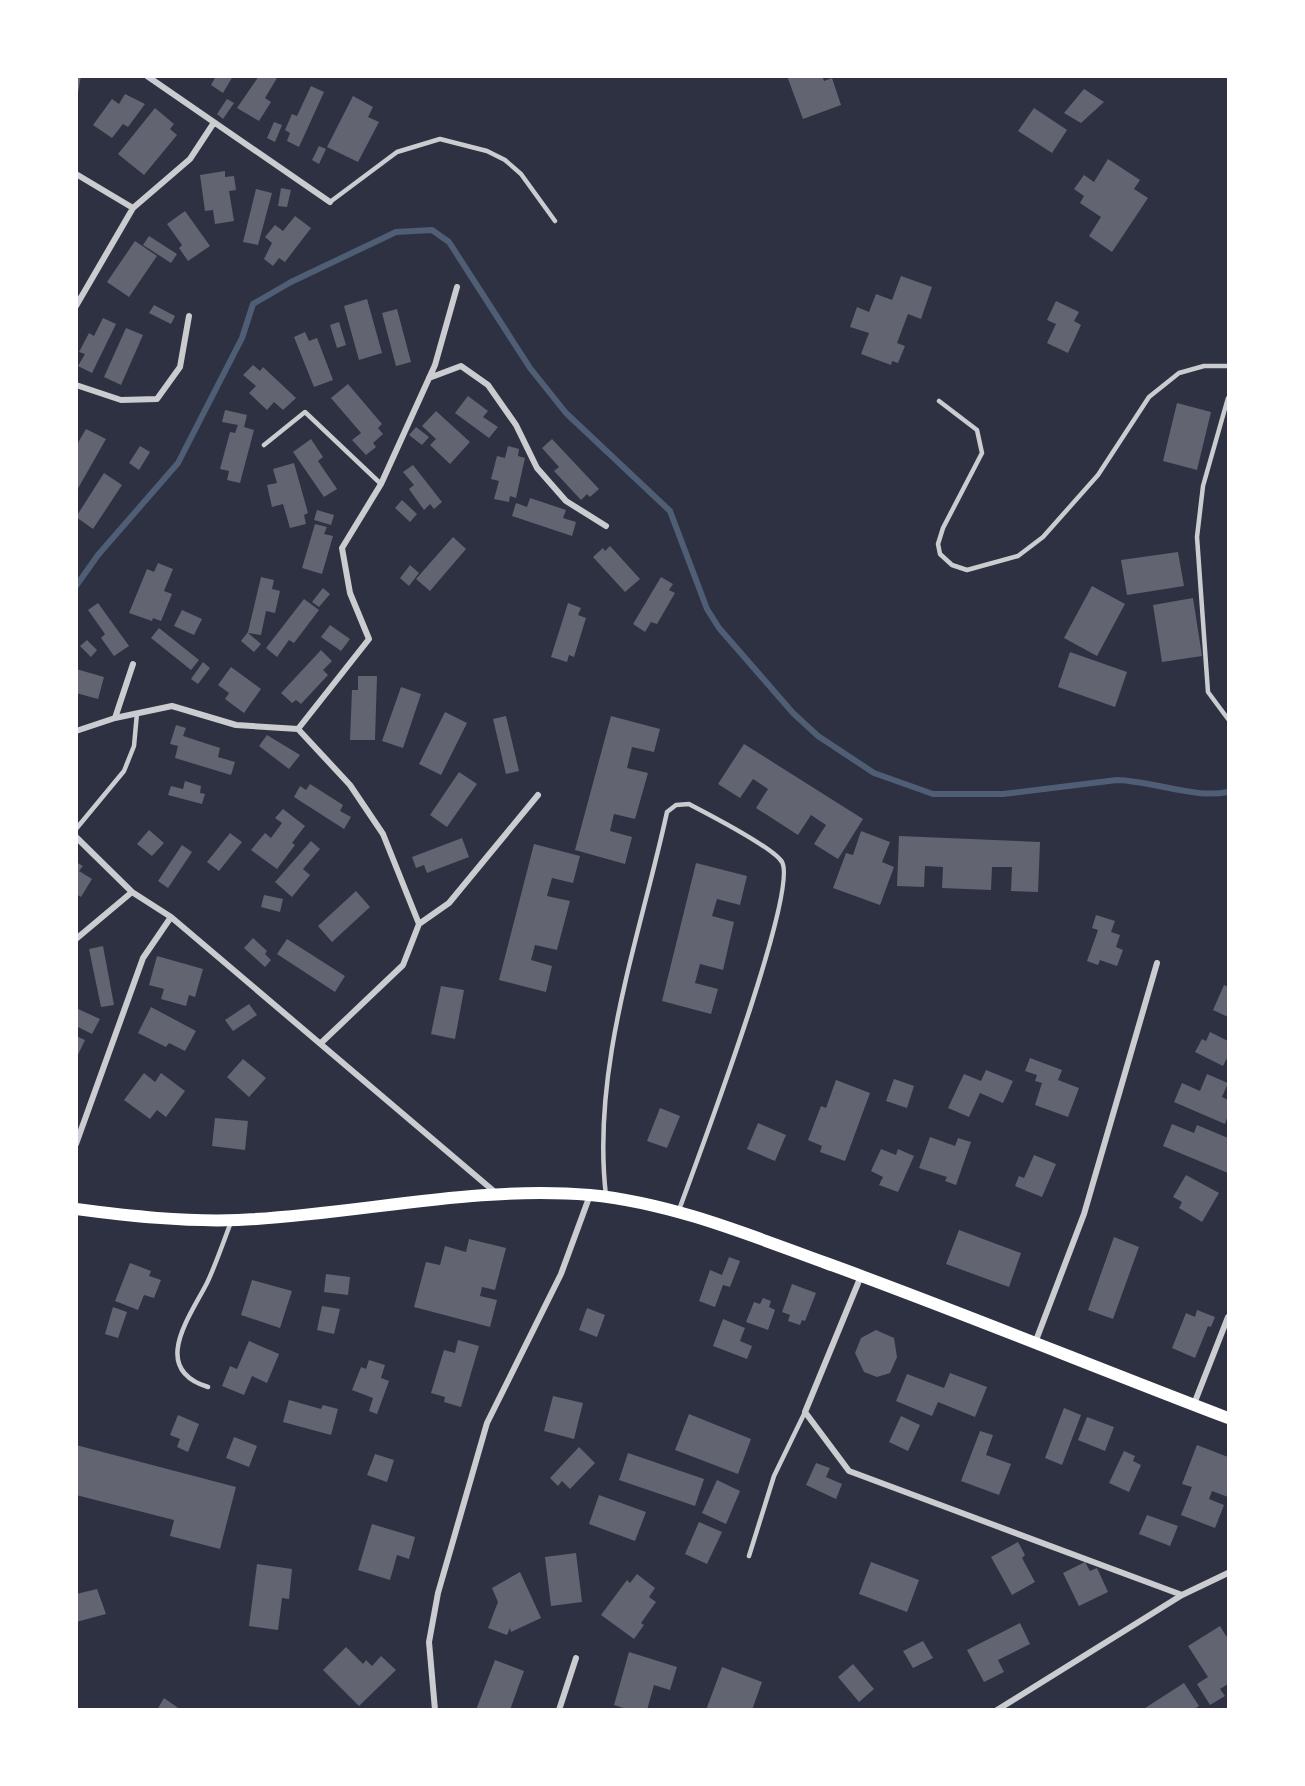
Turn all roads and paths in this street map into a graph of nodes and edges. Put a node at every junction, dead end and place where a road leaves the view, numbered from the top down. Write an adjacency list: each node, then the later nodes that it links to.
1 (147, 76): 2 (street)
2 (213, 124): 4 (street); 5 (street)
3 (76, 174): 5 (street)
4 (330, 202): 6 (lane)
5 (133, 208): 8 (street)
6 (555, 221)
7 (457, 287): 11 (street)
8 (76, 306)
9 (189, 316): 12 (street)
10 (1228, 366): 14 (lane)
11 (429, 378): 16 (street); 17 (street)
12 (76, 385)
13 (1228, 398): 21 (lane)
14 (939, 401)
15 (264, 445): 16 (lane)
16 (381, 484): 22 (street)
17 (606, 526)
18 (133, 664): 20 (street)
19 (137, 713): 20 (street); 22 (street); 25 (lane)
20 (115, 718): 23 (street)
21 (1228, 719)
22 (298, 729): 29 (street)
23 (76, 731)
24 (538, 795): 29 (street)
25 (76, 829)
26 (76, 837): 27 (street)
27 (132, 892): 28 (street); 30 (street)
28 (171, 917): 32 (street); 33 (street)
29 (419, 924): 32 (street)
30 (76, 939)
31 (1157, 963): 42 (street)
32 (321, 1043): 34 (street)
33 (76, 1144)
34 (499, 1195): 35 (main road); 39 (main road)
35 (590, 1195): 36 (main road); 51 (street)
36 (606, 1198): 38 (main road); 38 (lane)
37 (76, 1209): 39 (main road)
38 (678, 1212): 40 (main road)
39 (231, 1220): 43 (lane)
40 (861, 1276): 42 (main road); 45 (street)
41 (1228, 1317): 44 (street)
42 (1034, 1343): 44 (main road)
43 (208, 1387)
44 (1193, 1405): 46 (main road)
45 (805, 1412): 47 (lane); 49 (street)
46 (1228, 1418)
47 (749, 1556)
48 (1228, 1573): 49 (street)
49 (1182, 1595): 53 (street)
50 (576, 1658): 52 (street)
51 (435, 1710)
52 (559, 1710)
53 (996, 1710)

